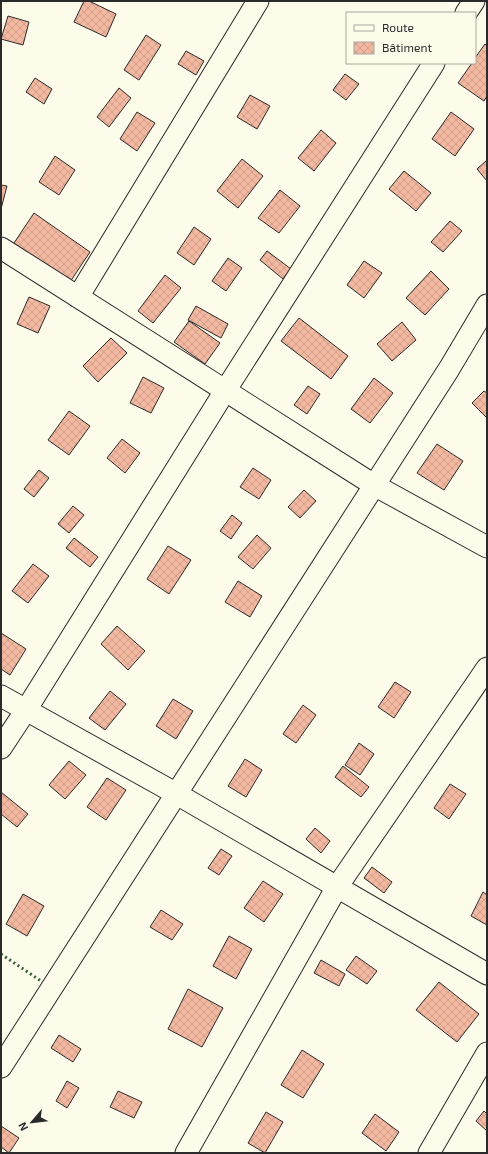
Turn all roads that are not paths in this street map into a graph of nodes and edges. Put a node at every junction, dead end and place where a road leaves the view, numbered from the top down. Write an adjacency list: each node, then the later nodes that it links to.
1 (258, 1): 6 (street)
2 (474, 1): 3 (street)
3 (467, 12)
4 (433, 64): 8 (street)
5 (1, 248): 6 (street)
6 (78, 297): 8 (street)
7 (487, 305): 9 (street)
8 (225, 391): 9 (street); 13 (street)
9 (374, 485): 10 (street); 15 (street)
10 (487, 547)
11 (487, 668): 16 (street)
12 (1, 696): 13 (street)
13 (26, 710): 14 (street); 15 (street)
14 (1, 748)
15 (175, 793): 16 (street); 19 (street)
16 (337, 887): 17 (street); 20 (street)
17 (487, 974)
18 (487, 1053): 21 (street)
19 (1, 1067)
20 (186, 1153)
21 (429, 1153)

